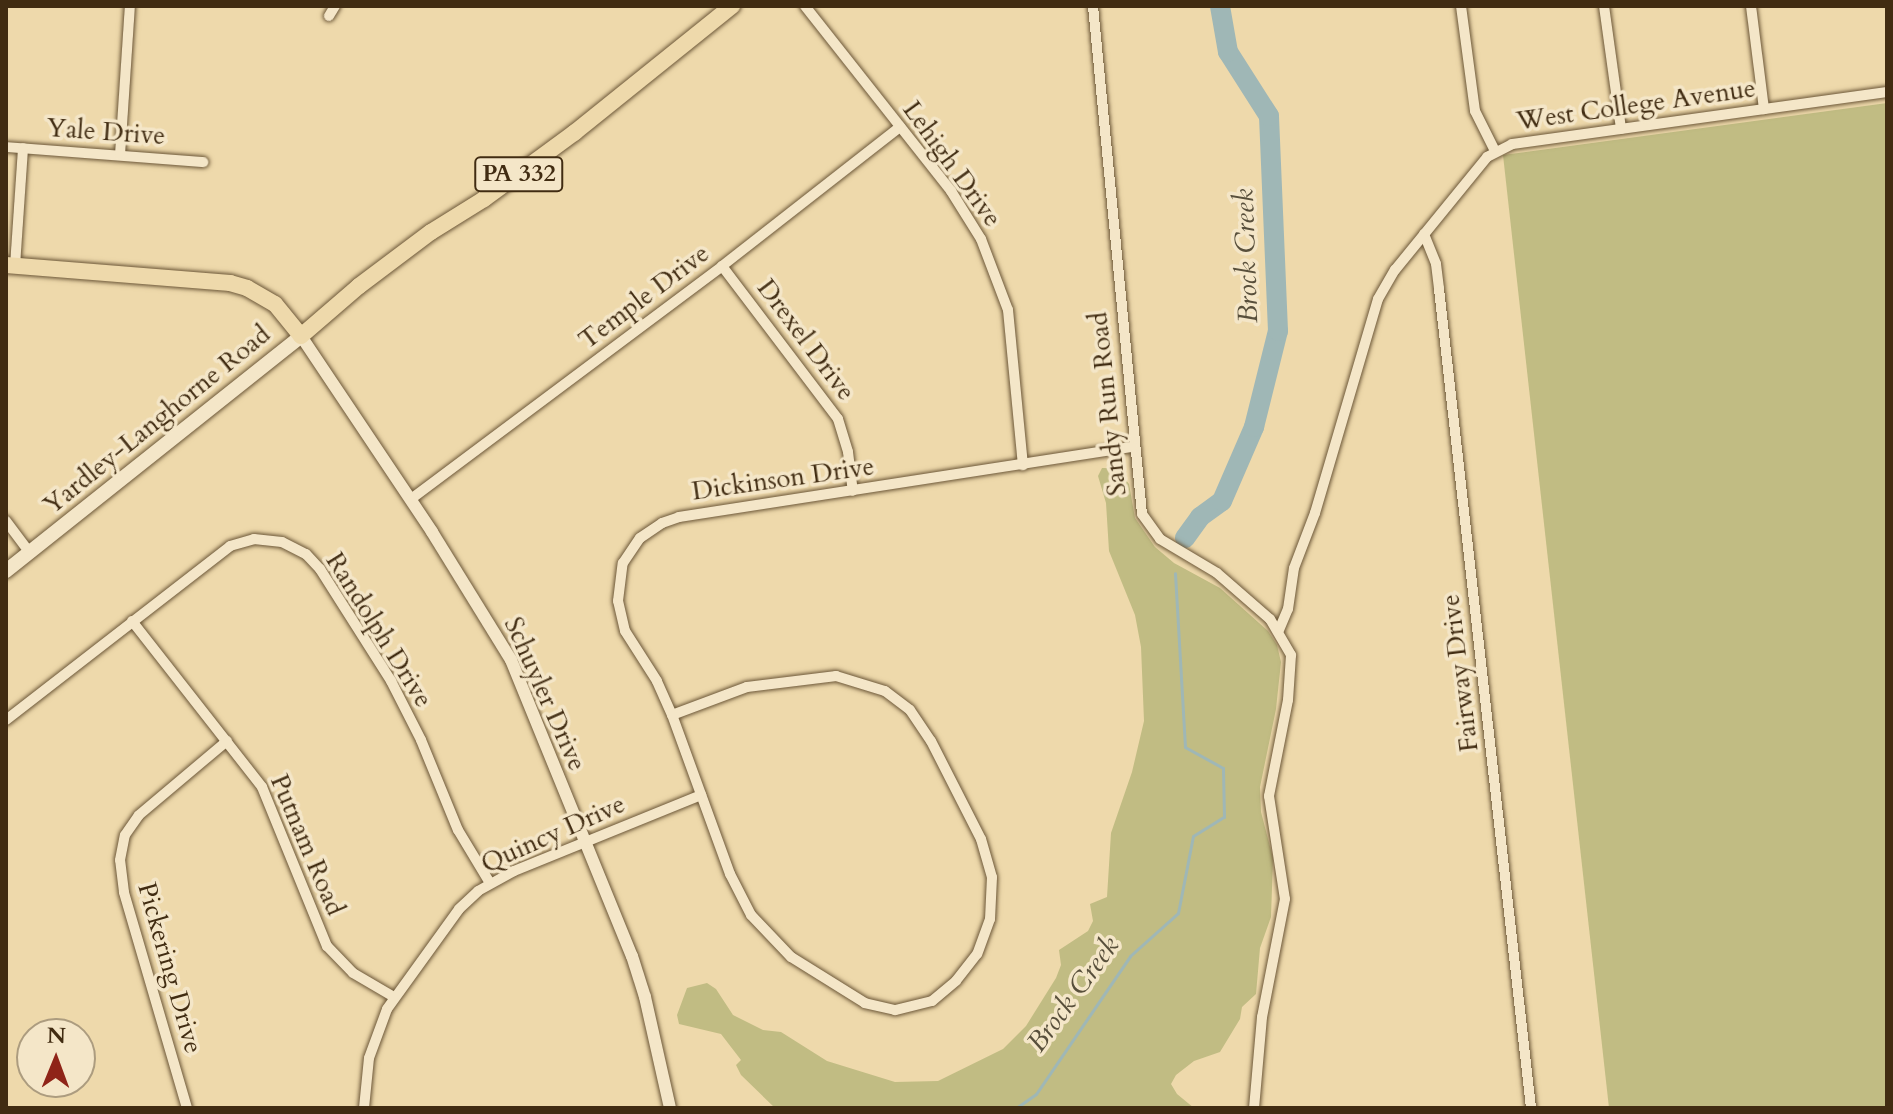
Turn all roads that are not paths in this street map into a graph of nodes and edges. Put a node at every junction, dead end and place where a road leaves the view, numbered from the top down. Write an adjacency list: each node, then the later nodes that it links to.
1 (130, 6): 15 (street)
2 (732, 6): 20 (main road, PA 332)
3 (805, 6): 10 (street, Lehigh Drive)
4 (1093, 6): 21 (street, Sandy Run Road)
5 (1461, 6): 14 (street)
6 (1604, 6): 11 (street)
7 (1751, 6): 9 (street)
8 (1887, 92): 9 (street, West College Avenue)
9 (1764, 109): 11 (street, West College Avenue)
10 (900, 127): 19 (street, Temple Drive); 22 (street, Lehigh Drive)
11 (1621, 129): 14 (street, West College Avenue)
12 (6, 147): 13 (street, Yale Drive)
13 (23, 148): 15 (street, Yale Drive); 18 (street)
14 (1495, 151): 17 (street, West College Avenue)
15 (120, 155): 16 (street, Yale Drive)
16 (203, 162)
17 (1424, 234): 29 (street, West College Avenue); 41 (street, Fairway Drive)
18 (10, 266): 20 (main road)
19 (722, 266): 23 (street, Drexel Drive); 24 (street, Temple Drive)
20 (301, 336): 24 (street, Schuyler Drive); 26 (main road, Yardley-Langhorne Road)
21 (1133, 447): 22 (street, Dickinson Drive); 29 (street, Sandy Run Road)
22 (1023, 465): 23 (street, Dickinson Drive)
23 (853, 491): 30 (street, Dickinson Drive)
24 (411, 499): 34 (street, Schuyler Drive)
25 (6, 521): 26 (street)
26 (29, 552): 27 (main road, Yardley-Langhorne Road)
27 (6, 571)
28 (132, 621): 31 (street, Randolph Drive); 32 (street, Putnam Road); 35 (street, Randolph Drive)
29 (1279, 630): 40 (street)
30 (672, 715): 33 (street, Dickinson Drive); 33 (street, Dickinson Drive)
31 (6, 720)
32 (227, 741): 36 (street, Putnam Road); 37 (street, Pickering Drive)
33 (701, 795): 34 (street, Quincy Drive)
34 (586, 842): 35 (street, Quincy Drive); 39 (street, Schuyler Drive)
35 (490, 883): 36 (street, Quincy Drive)
36 (394, 997): 38 (street, Quincy Drive)
37 (187, 1108)
38 (364, 1108)
39 (670, 1108)
40 (1254, 1108)
41 (1531, 1108)

